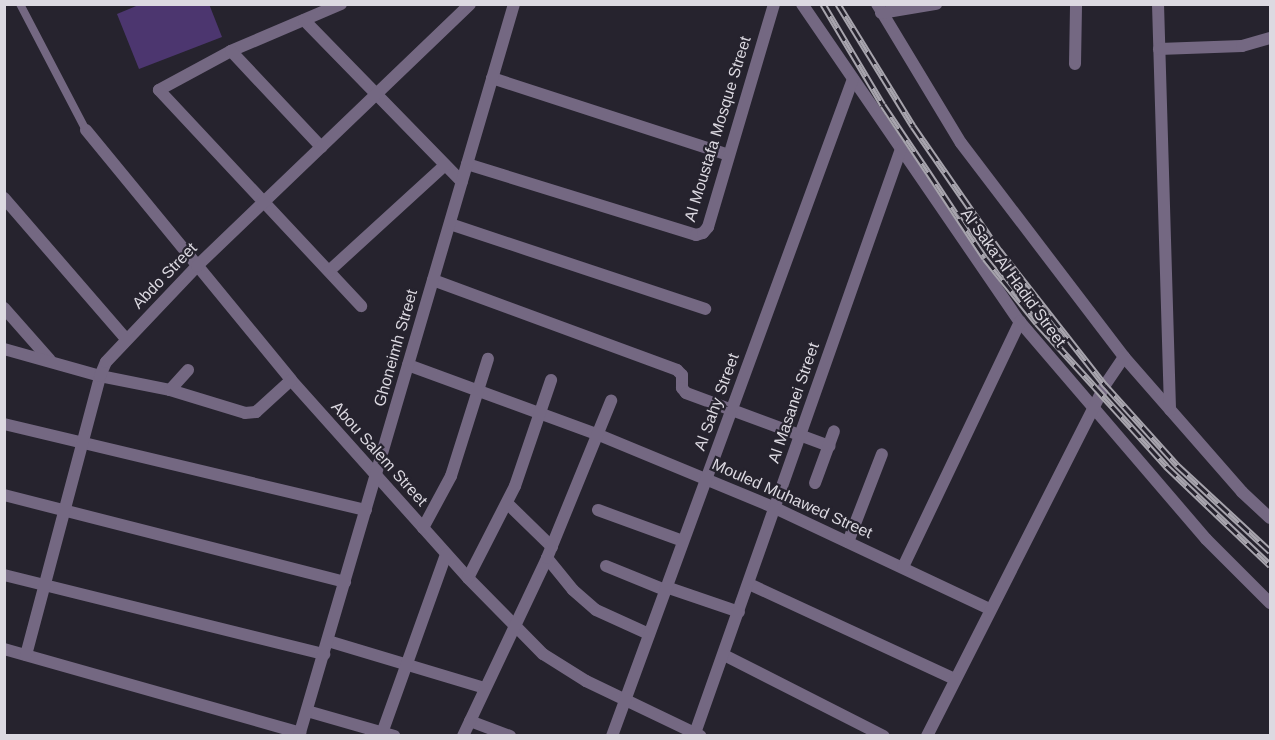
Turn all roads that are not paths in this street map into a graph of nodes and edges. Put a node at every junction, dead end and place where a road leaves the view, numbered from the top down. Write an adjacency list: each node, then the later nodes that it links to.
1 (20, 4): 19 (lane)
2 (341, 4): 11 (street)
3 (470, 4): 18 (street, Abdo Street)
4 (514, 4): 16 (street, Ghoneimh Street)
5 (774, 4): 22 (street, Al Moustafa Mosque Street)
6 (802, 4): 17 (street, Al Saka Al Hadid Street)
7 (936, 4): 10 (street)
8 (1076, 4): 15 (street)
9 (1158, 4): 13 (street)
10 (879, 9): 38 (street)
11 (304, 20): 14 (street); 18 (street)
12 (1270, 38): 13 (street)
13 (1159, 49): 51 (street)
14 (231, 51): 20 (street); 27 (street)
15 (1075, 64)
16 (492, 78): 22 (street); 23 (street, Ghoneimh Street)
17 (853, 80): 21 (street, Al Saka Al Hadid Street); 50 (street, Al Sahy Street)
18 (376, 94): 20 (street, Abdo Street); 24 (street)
19 (86, 130): 29 (street, Abou Salem Street)
20 (321, 147): 27 (street, Abdo Street)
21 (901, 149): 35 (street, Al Saka Al Hadid Street); 56 (street, Al Masanei Street)
22 (729, 155): 23 (street, Al Moustafa Mosque Street)
23 (467, 164): 25 (street, Ghoneimh Street)
24 (445, 165): 25 (street); 30 (street)
25 (462, 182): 28 (street, Ghoneimh Street)
26 (4, 198): 36 (street)
27 (263, 201): 29 (street, Abdo Street); 30 (street)
28 (450, 224): 31 (street, Ghoneimh Street); 34 (street)
29 (197, 266): 36 (street, Abdo Street); 44 (street, Abou Salem Street)
30 (329, 272): 32 (street)
31 (433, 280): 41 (street, Ghoneimh Street); 50 (street)
32 (361, 306)
33 (4, 308): 40 (street)
34 (705, 309)
35 (1020, 322): 49 (street, Al Saka Al Hadid Street); 76 (street)
36 (126, 339): 43 (street, Abdo Street)
37 (4, 350): 40 (street)
38 (1124, 357): 49 (street); 51 (street)
39 (488, 359): 47 (street)
40 (50, 360): 43 (street)
41 (408, 365): 47 (street, Mouled Muhawed Street); 60 (street, Ghoneimh Street)
42 (188, 370): 46 (street)
43 (100, 376): 46 (street); 57 (street, Abdo Street)
44 (291, 380): 46 (street); 60 (street, Abou Salem Street)
45 (551, 380): 52 (street)
46 (170, 390)
47 (478, 391): 52 (street, Mouled Muhawed Street); 70 (street)
48 (611, 401): 55 (street)
49 (1093, 409): 83 (street, Al Saka Al Hadid Street); 84 (street)
50 (731, 410): 56 (street); 61 (street, Al Sahy Street)
51 (1170, 410): 69 (street)
52 (540, 413): 55 (street, Mouled Muhawed Street); 64 (street)
53 (4, 424): 57 (street)
54 (834, 430): 58 (street)
55 (599, 435): 61 (street, Mouled Muhawed Street); 73 (street)
56 (800, 435): 58 (street); 65 (street, Al Masanei Street)
57 (83, 443): 66 (street); 68 (street, Abdo Street)
58 (829, 446): 62 (street)
59 (882, 454): 72 (street)
60 (377, 478): 66 (street, Ghoneimh Street); 70 (street, Abou Salem Street)
61 (706, 479): 65 (street, Mouled Muhawed Street); 71 (street, Al Sahy Street)
62 (815, 483)
63 (4, 495): 68 (street)
64 (507, 503): 73 (street); 78 (street)
65 (775, 507): 72 (street, Mouled Muhawed Street); 80 (street, Al Masanei Street)
66 (366, 510): 79 (street, Ghoneimh Street)
67 (598, 510): 71 (street)
68 (65, 511): 79 (street); 81 (street, Abdo Street)
69 (1270, 518)
70 (423, 528): 74 (street, Abou Salem Street)
71 (683, 541): 82 (street, Al Sahy Street)
72 (848, 542): 76 (street, Mouled Muhawed Street)
73 (550, 552): 86 (street); 87 (street)
74 (447, 555): 78 (street, Abou Salem Street); 93 (street)
75 (606, 566): 82 (street)
76 (903, 567): 84 (street, Mouled Muhawed Street)
77 (4, 574): 81 (street)
78 (468, 578): 86 (street, Abou Salem Street)
79 (345, 582): 88 (street, Ghoneimh Street)
80 (748, 584): 85 (street, Al Masanei Street); 94 (street)
81 (45, 585): 90 (street); 91 (street, Abdo Street)
82 (666, 589): 85 (street); 87 (street, Al Sahy Street)
83 (1270, 603)
84 (990, 609): 94 (street)
85 (739, 612): 92 (street, Al Masanei Street)
86 (515, 626): 95 (street); 96 (street, Abou Salem Street)
87 (649, 634): 96 (street, Al Sahy Street)
88 (328, 641): 90 (street, Ghoneimh Street); 93 (street)
89 (4, 649): 91 (street)
90 (324, 654): 97 (street, Ghoneimh Street)
91 (26, 655): 99 (street)
92 (724, 655): 104 (street, Al Masanei Street); 105 (street)
93 (407, 664): 95 (street); 100 (street)
94 (954, 679): 106 (street)
95 (485, 688): 98 (street)
96 (625, 699): 103 (street, Al Sahy Street); 104 (street, Abou Salem Street)
97 (307, 711): 99 (street, Ghoneimh Street); 100 (street)
98 (470, 721): 101 (street); 102 (street)
99 (300, 734)
100 (386, 734)
101 (463, 735)
102 (510, 735)
103 (612, 735)
104 (697, 735)
105 (884, 735)
106 (927, 735)

